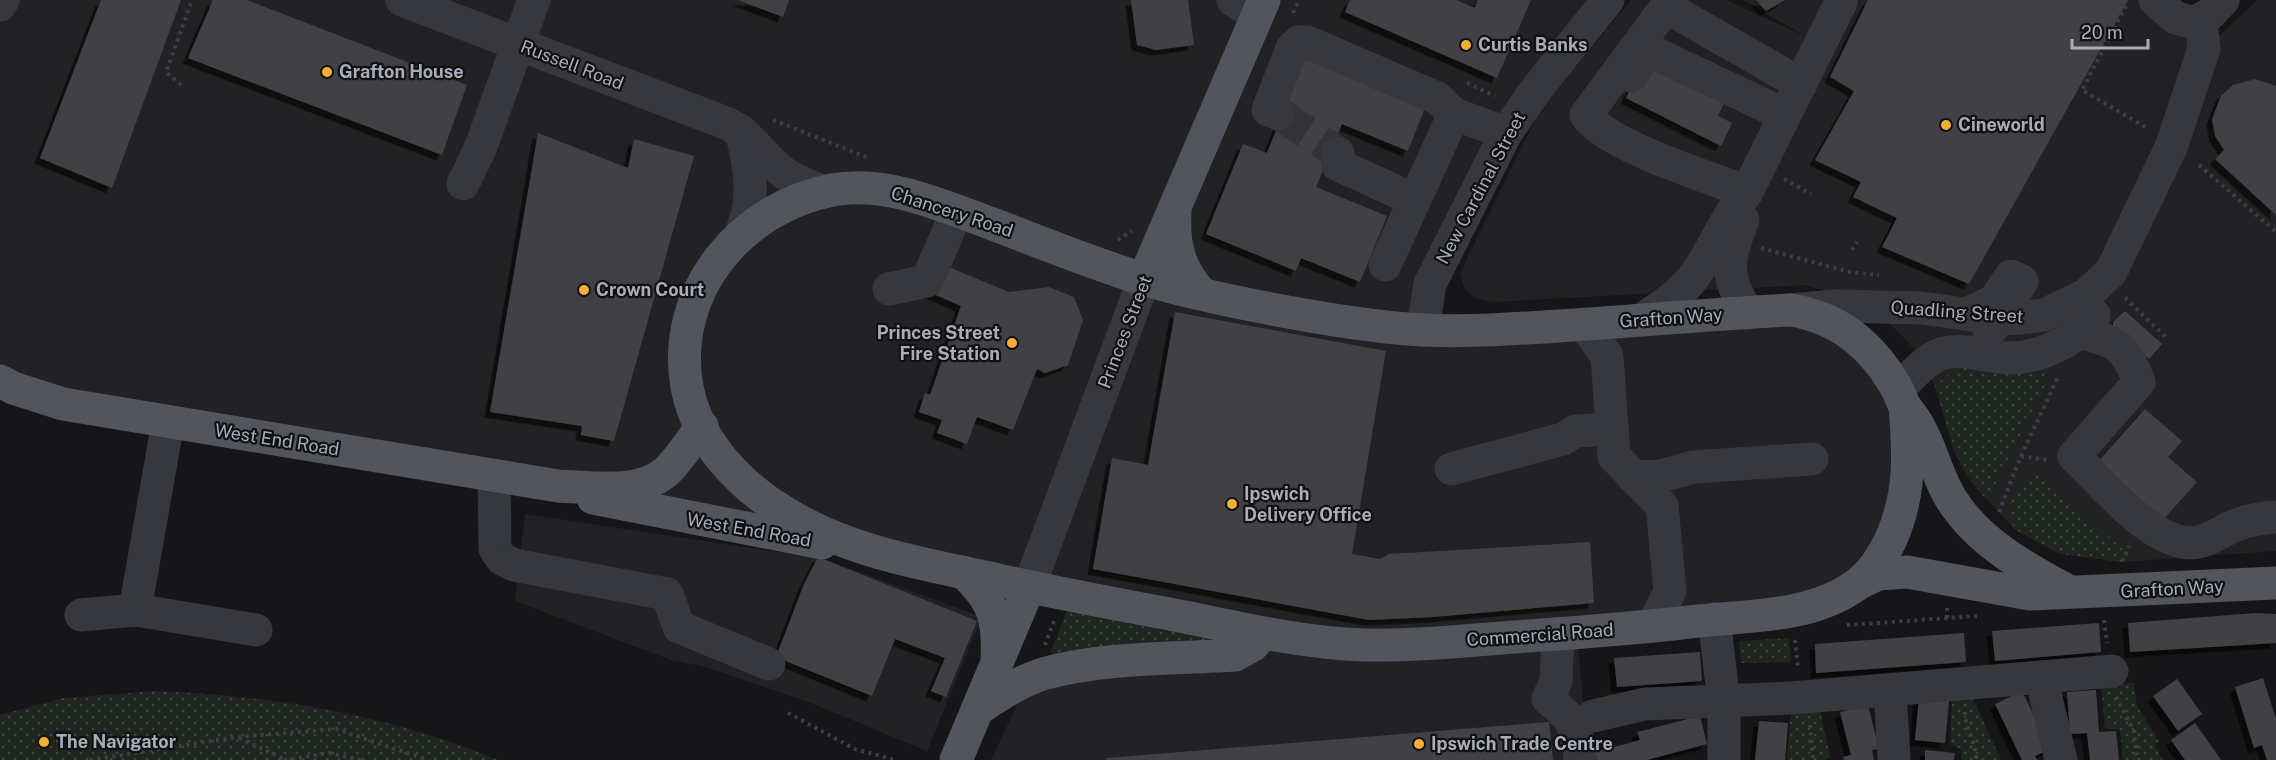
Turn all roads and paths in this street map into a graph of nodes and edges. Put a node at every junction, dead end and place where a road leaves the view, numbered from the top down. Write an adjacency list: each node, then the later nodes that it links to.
1 (192, 0): 12 (path)
2 (402, 0): 10 (street, Russell Road)
3 (534, 0): 10 (street)
4 (1608, 0): 18 (street, New Cardinal Street)
5 (1842, 0): 11 (street)
6 (2129, 0): 17 (path)
7 (2155, 0): 9 (street)
8 (1251, 5): 27 (main road, Princes Street)
9 (2212, 11): 37 (street, Quadling Street)
10 (518, 45): 16 (street, Russell Road); 23 (street)
11 (1801, 84): 15 (street); 19 (street)
12 (181, 85)
13 (1279, 114): 14 (street)
14 (1454, 114): 18 (street); 26 (street)
15 (1785, 115): 19 (street); 25 (street)
16 (755, 125): 21 (path); 24 (street, Russell Road); 30 (street)
17 (2147, 128)
18 (1506, 134): 45 (street, New Cardinal Street)
19 (1620, 140): 25 (street)
20 (1338, 159): 26 (street)
21 (877, 162)
22 (2199, 165): 29 (path)
23 (463, 184)
24 (825, 192): 28 (main road, Chancery Road); 30 (main road, Chancery Road)
25 (1747, 192): 41 (street); 43 (street)
26 (1415, 200): 34 (street)
27 (1175, 206): 36 (main road, Princes Street); 39 (main road)
28 (957, 212): 36 (main road, Chancery Road); 38 (street)
29 (2276, 232)
30 (741, 233): 52 (main road, Chancery Road)
31 (1857, 242): 33 (path)
32 (1758, 247): 35 (path)
33 (1852, 250)
34 (1385, 265)
35 (1879, 275)
36 (1144, 279): 39 (main road, Grafton Way); 66 (street, Princes Street)
37 (2116, 284): 42 (street, Quadling Street); 46 (path); 47 (street, Quadling Street)
38 (889, 289)
39 (1201, 293): 45 (main road, Grafton Way)
40 (1790, 310): 41 (main road, Grafton Way); 42 (street, Quadling Street); 50 (main road, Grafton Way)
41 (1748, 313): 43 (main road, Grafton Way)
42 (1984, 316): 48 (street)
43 (1641, 320): 44 (main road, Grafton Way)
44 (1584, 324): 45 (main road, Grafton Way); 53 (street)
45 (1423, 330)
46 (2168, 339)
47 (2067, 340): 48 (street); 59 (street); 60 (path)
48 (1971, 353): 50 (street)
49 (0, 381): 51 (main road, West End Road)
50 (1901, 398): 60 (main road, Grafton Way); 64 (main road, Commercial Road)
51 (168, 422): 56 (main road, West End Road); 68 (street)
52 (702, 426): 58 (main road, West End Road); 61 (main road, Chancery Road)
53 (1612, 429): 55 (street); 57 (street)
54 (1812, 459): 57 (street)
55 (1451, 469)
56 (494, 476): 58 (main road, West End Road); 80 (street)
57 (1633, 477): 75 (street)
58 (558, 486): 61 (main road, West End Road)
59 (2276, 517)
60 (1984, 537): 67 (main road, Grafton Way)
61 (871, 550): 62 (main road, Chancery Road)
62 (963, 572): 66 (main road, Chancery Road); 81 (main road, Princes Street)
63 (1949, 581): 64 (main road, Grafton Way); 67 (main road, Grafton Way); 72 (path)
64 (1860, 582): 73 (main road, Commercial Road)
65 (2276, 583): 67 (main road, Grafton Way)
66 (1029, 587): 77 (main road, Commercial Road); 81 (main road, Princes Street)
67 (2068, 591)
68 (135, 610): 70 (street); 76 (street)
69 (1058, 611): 79 (path)
70 (81, 615)
71 (1982, 616): 72 (path)
72 (1947, 618): 74 (path)
73 (1714, 619): 75 (main road, Commercial Road); 86 (street)
74 (1840, 625)
75 (1653, 626): 78 (main road, Commercial Road)
76 (256, 630)
77 (1263, 633): 78 (main road, Commercial Road); 87 (main road)
78 (1558, 634): 97 (street)
79 (1044, 650)
80 (769, 664)
81 (997, 667): 87 (main road, Princes Street)
82 (2112, 671): 83 (street)
83 (2041, 677): 84 (street); 101 (street)
84 (1966, 683): 85 (street); 100 (path)
85 (1890, 690): 86 (street); 99 (street)
86 (1724, 702): 89 (street); 98 (street)
87 (978, 709): 96 (main road, Princes Street)
88 (788, 713): 95 (path)
89 (1593, 716)
90 (237, 737): 91 (path); 92 (path); 94 (path)
91 (90, 760)
92 (285, 760): 93 (path)
93 (362, 760)
94 (428, 760)
95 (895, 760)
96 (956, 760)
97 (1580, 760)
98 (1724, 760)
99 (1894, 760)
100 (1976, 760)
101 (2061, 760)

